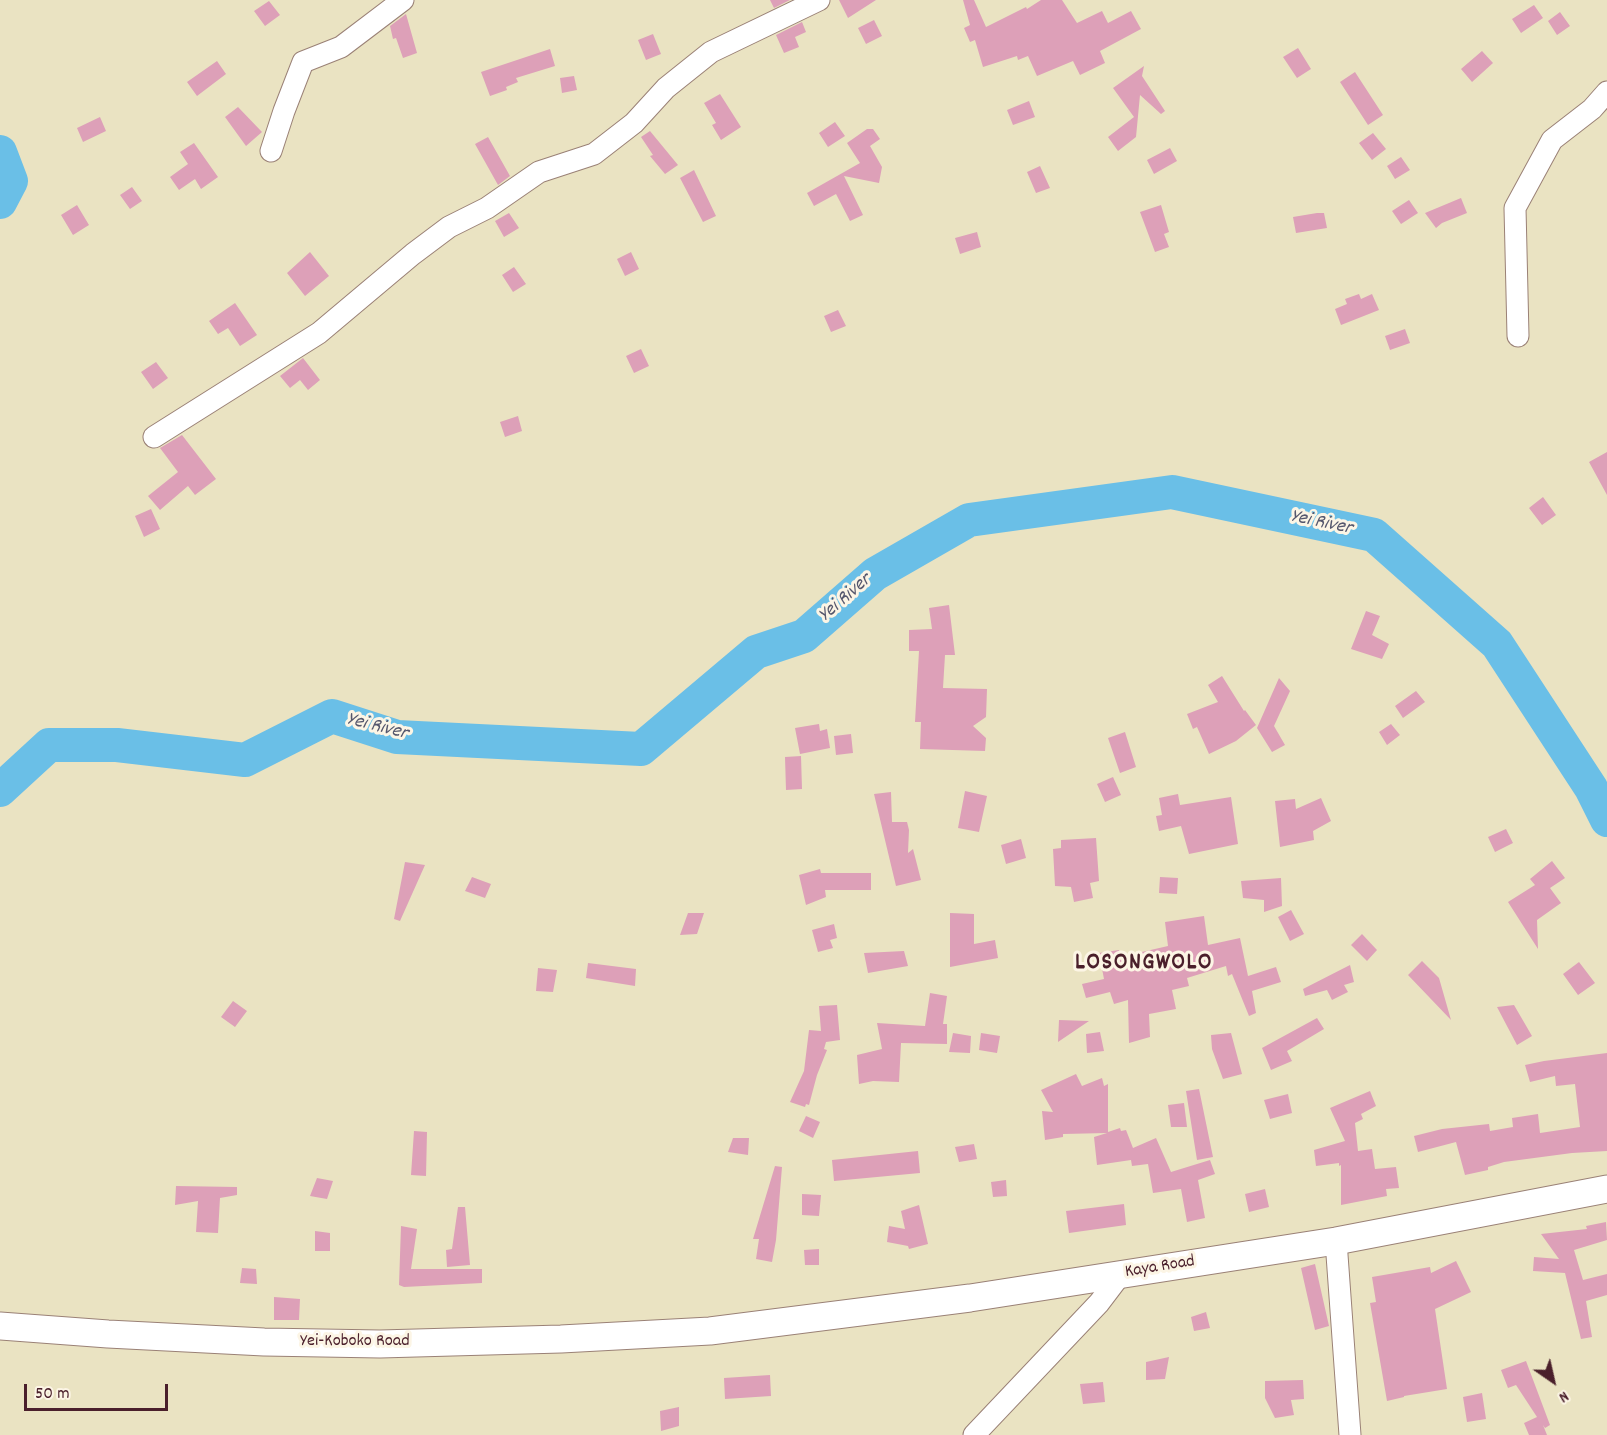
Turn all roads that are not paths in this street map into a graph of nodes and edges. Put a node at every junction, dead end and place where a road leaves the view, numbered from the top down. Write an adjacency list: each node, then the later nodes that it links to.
1 (403, 0): 4 (street)
2 (819, 0): 6 (street)
3 (1607, 92): 5 (street)
4 (272, 151)
5 (1518, 336)
6 (154, 437)
7 (1607, 1189): 8 (main road, Kaya Road)
8 (1336, 1241): 9 (main road, Kaya Road); 13 (street)
9 (1121, 1274): 11 (main road, Kaya Road); 12 (street)
10 (0, 1326): 11 (main road, Yei-Koboko Road)
11 (710, 1331)
12 (974, 1435)
13 (1350, 1435)

